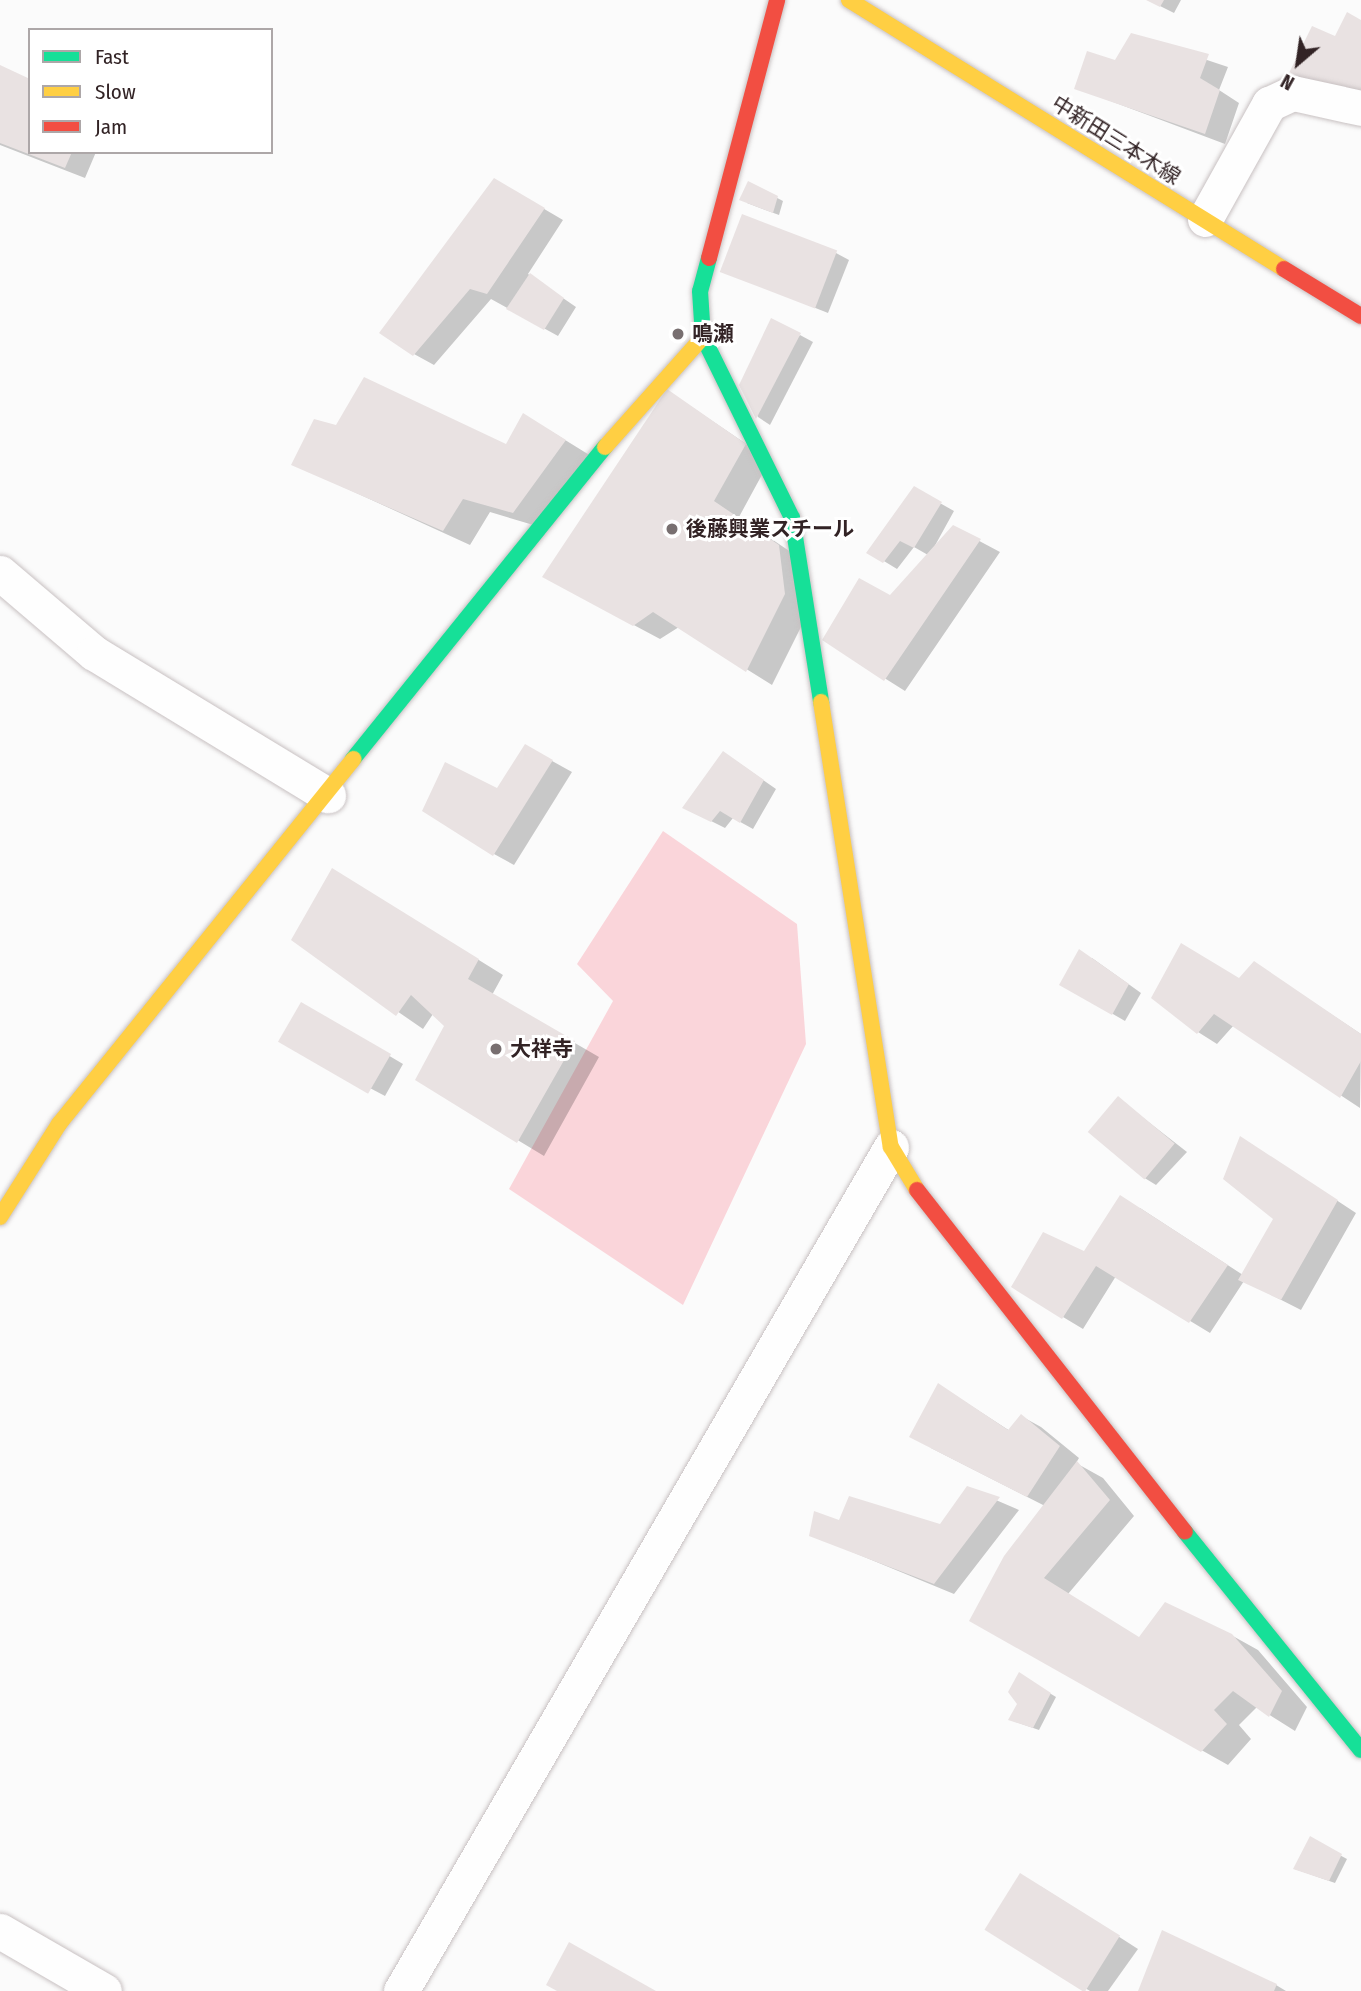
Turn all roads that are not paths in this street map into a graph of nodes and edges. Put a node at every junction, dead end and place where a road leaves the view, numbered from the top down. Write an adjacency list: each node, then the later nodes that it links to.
1 (777, 0): 6 (street)
2 (849, 0): 4 (street, 中新田三本木線)
3 (1361, 108): 4 (street)
4 (1205, 219): 5 (street, 中新田三本木線)
5 (1361, 316)
6 (703, 337): 8 (street); 9 (street)
7 (0, 573): 8 (street)
8 (328, 795): 10 (street)
9 (891, 1147): 11 (street); 14 (street)
10 (0, 1217)
11 (1361, 1750)
12 (0, 1931): 13 (street)
13 (104, 1991)
14 (401, 1991)

